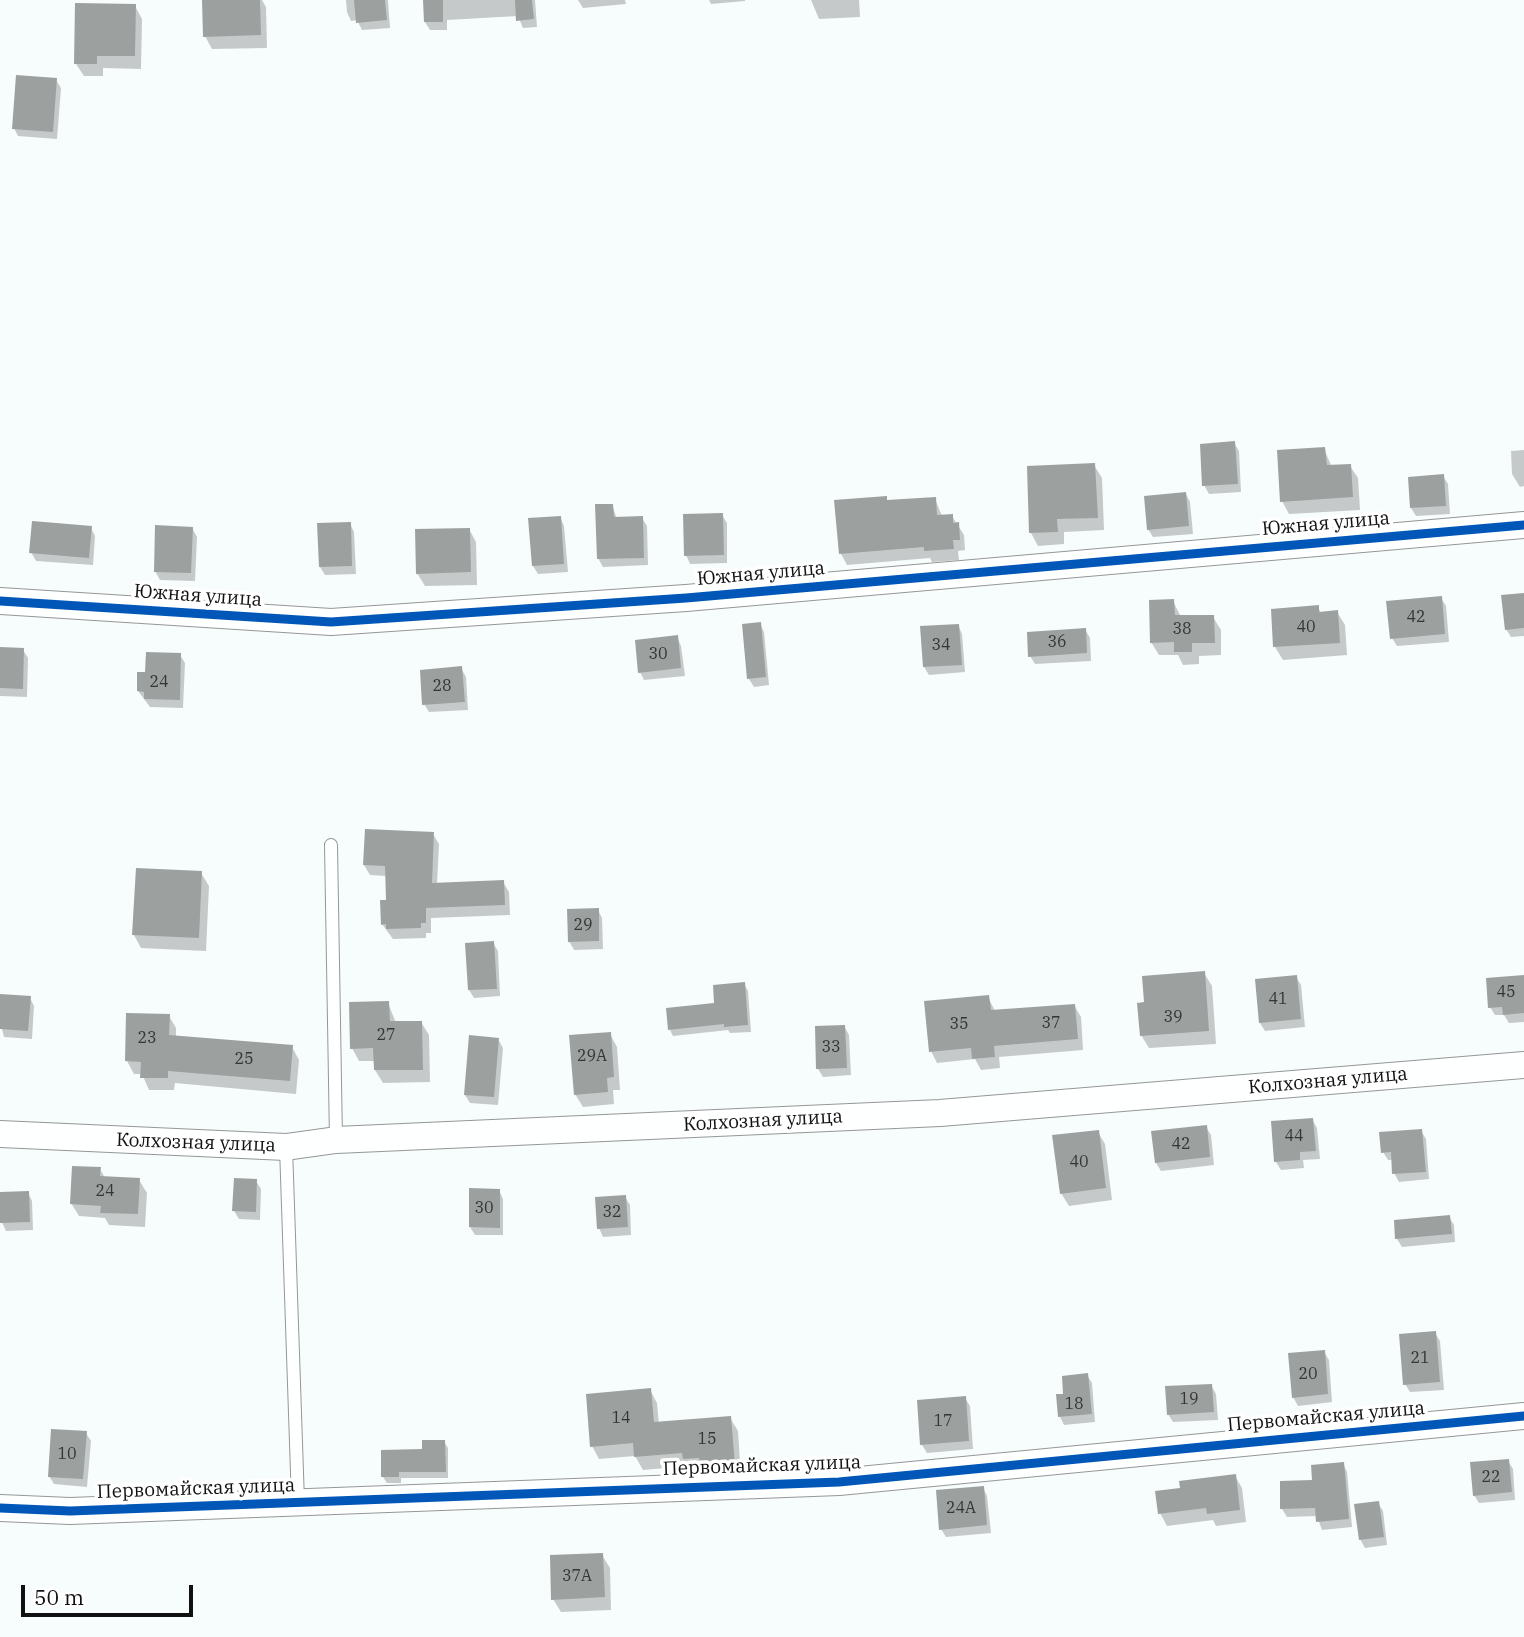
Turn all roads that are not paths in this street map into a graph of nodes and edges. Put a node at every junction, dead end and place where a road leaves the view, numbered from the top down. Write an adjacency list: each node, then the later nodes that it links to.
1 (1524, 525): 2 (street, Южная улица)
2 (0, 601)
3 (331, 845): 6 (lane)
4 (1524, 1065): 6 (street, Колхозная улица)
5 (0, 1134): 7 (street, Колхозная улица)
6 (336, 1140): 7 (street, Колхозная улица)
7 (286, 1146): 9 (lane)
8 (1524, 1416): 9 (street, Первомайская улица)
9 (298, 1502): 10 (street, Первомайская улица)
10 (0, 1508)

